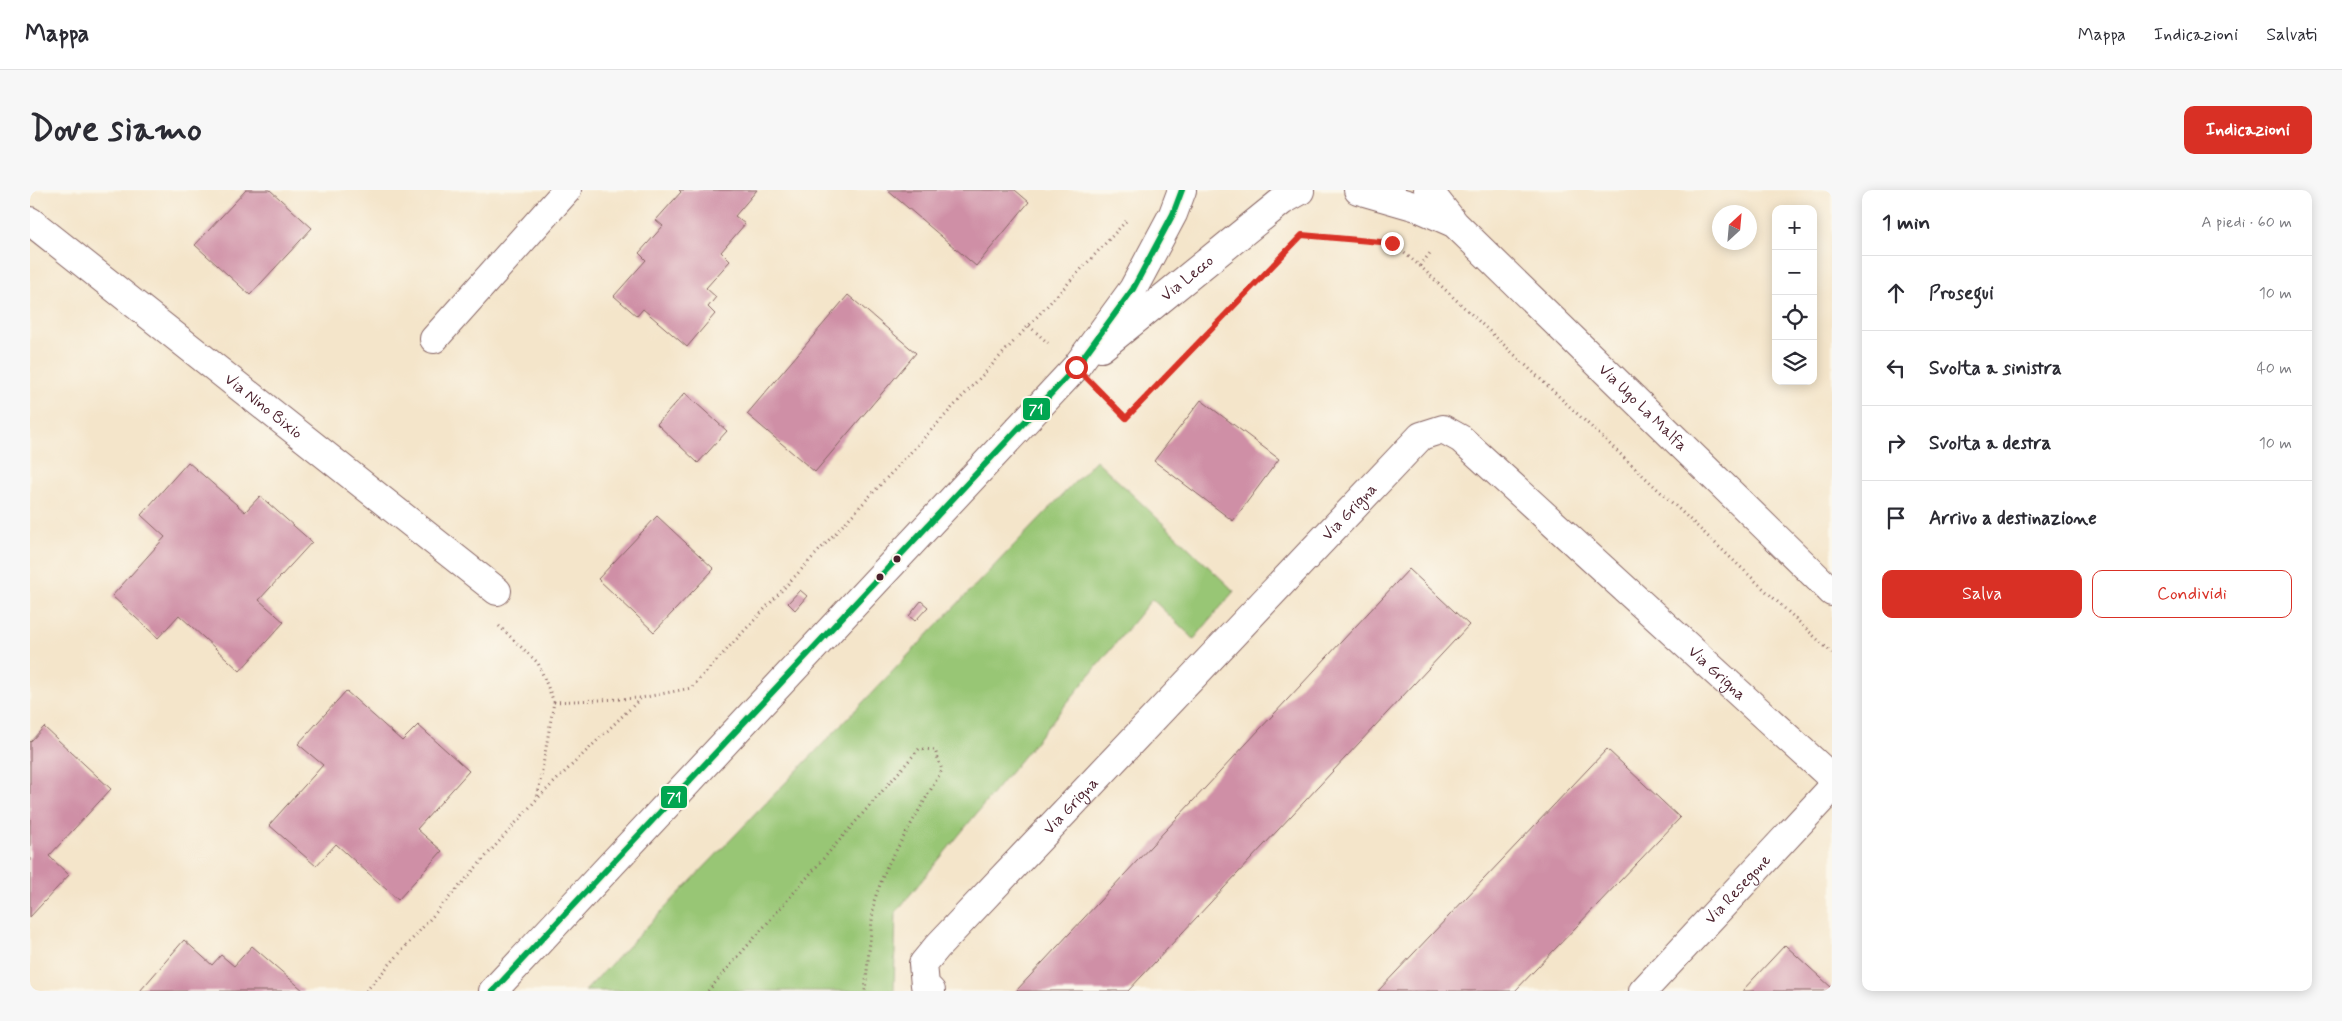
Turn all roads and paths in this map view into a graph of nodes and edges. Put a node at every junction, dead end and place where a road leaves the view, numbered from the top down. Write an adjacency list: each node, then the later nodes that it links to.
1 (567, 190): 9 (street)
2 (1182, 190): 10 (street, Via Lecco)
3 (1303, 190): 10 (street, Via Lecco)
4 (1358, 190): 8 (street, Via Ugo La Malfa)
5 (1428, 190): 8 (street, Via Ugo La Malfa)
6 (1129, 217): 14 (path)
7 (30, 222): 11 (street, Via Nino Bixio)
8 (1455, 224): 12 (street, Via Ugo La Malfa)
9 (434, 339)
10 (1076, 367): 13 (path); 20 (street, Via Lecco)
11 (497, 590): 15 (path)
12 (1832, 592)
13 (1832, 653)
14 (641, 698): 15 (path); 18 (path)
15 (554, 702): 18 (path)
16 (1832, 778): 23 (street, Via Grigna)
17 (1832, 788): 24 (street, Via Resegone)
18 (537, 799): 19 (path)
19 (366, 991)
20 (494, 991)
21 (708, 991): 22 (path)
22 (864, 991)
23 (931, 991)
24 (1643, 991)

